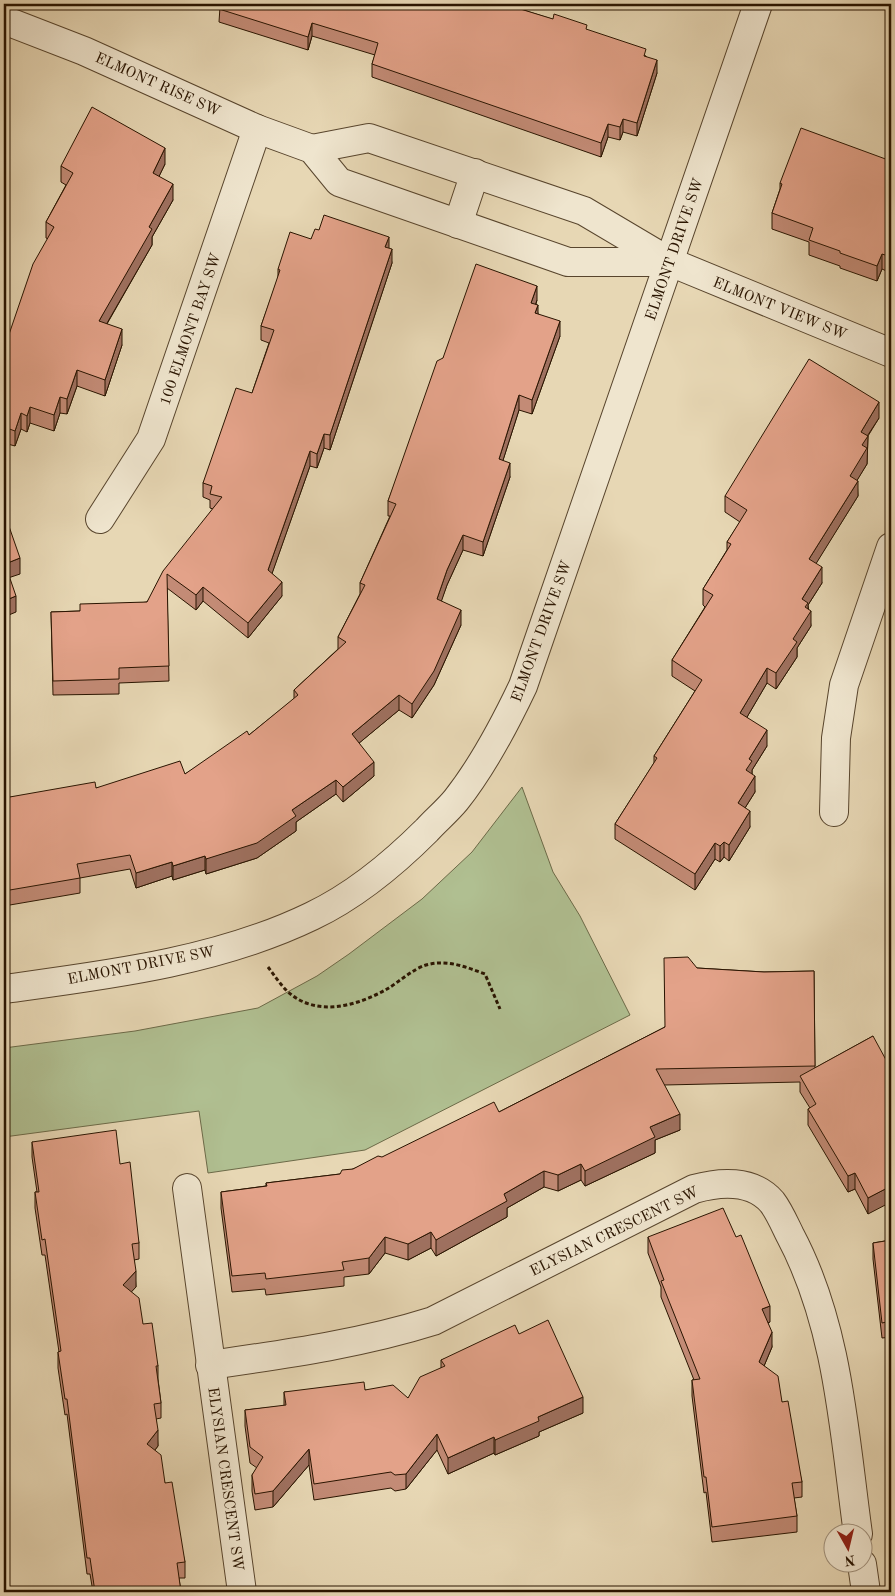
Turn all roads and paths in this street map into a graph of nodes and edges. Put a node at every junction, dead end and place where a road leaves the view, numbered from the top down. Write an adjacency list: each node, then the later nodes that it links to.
1 (758, 4): 7 (street, ELMONT DRIVE SW)
2 (4, 20): 3 (street, ELMONT RISE SW)
3 (257, 129): 4 (street, ELMONT RISE SW); 9 (street, 100 ELMONT BAY SW)
4 (312, 149): 5 (street); 6 (street)
5 (476, 173): 6 (street); 7 (street)
6 (458, 224): 7 (street)
7 (670, 262): 8 (street, ELMONT VIEW SW); 12 (street, ELMONT DRIVE SW)
8 (891, 354)
9 (100, 519)
10 (891, 547): 11 (street)
11 (834, 812)
12 (247, 941): 13 (street, ELMONT DRIVE SW); 14 (path)
13 (4, 989)
14 (500, 1008)
15 (187, 1188): 16 (street, ELYSIAN CRESCENT SW)
16 (210, 1365): 17 (street, ELYSIAN CRESCENT SW); 19 (street, ELYSIAN CRESCENT SW)
17 (857, 1524)
18 (863, 1574): 20 (street)
19 (242, 1592)
20 (866, 1592)

